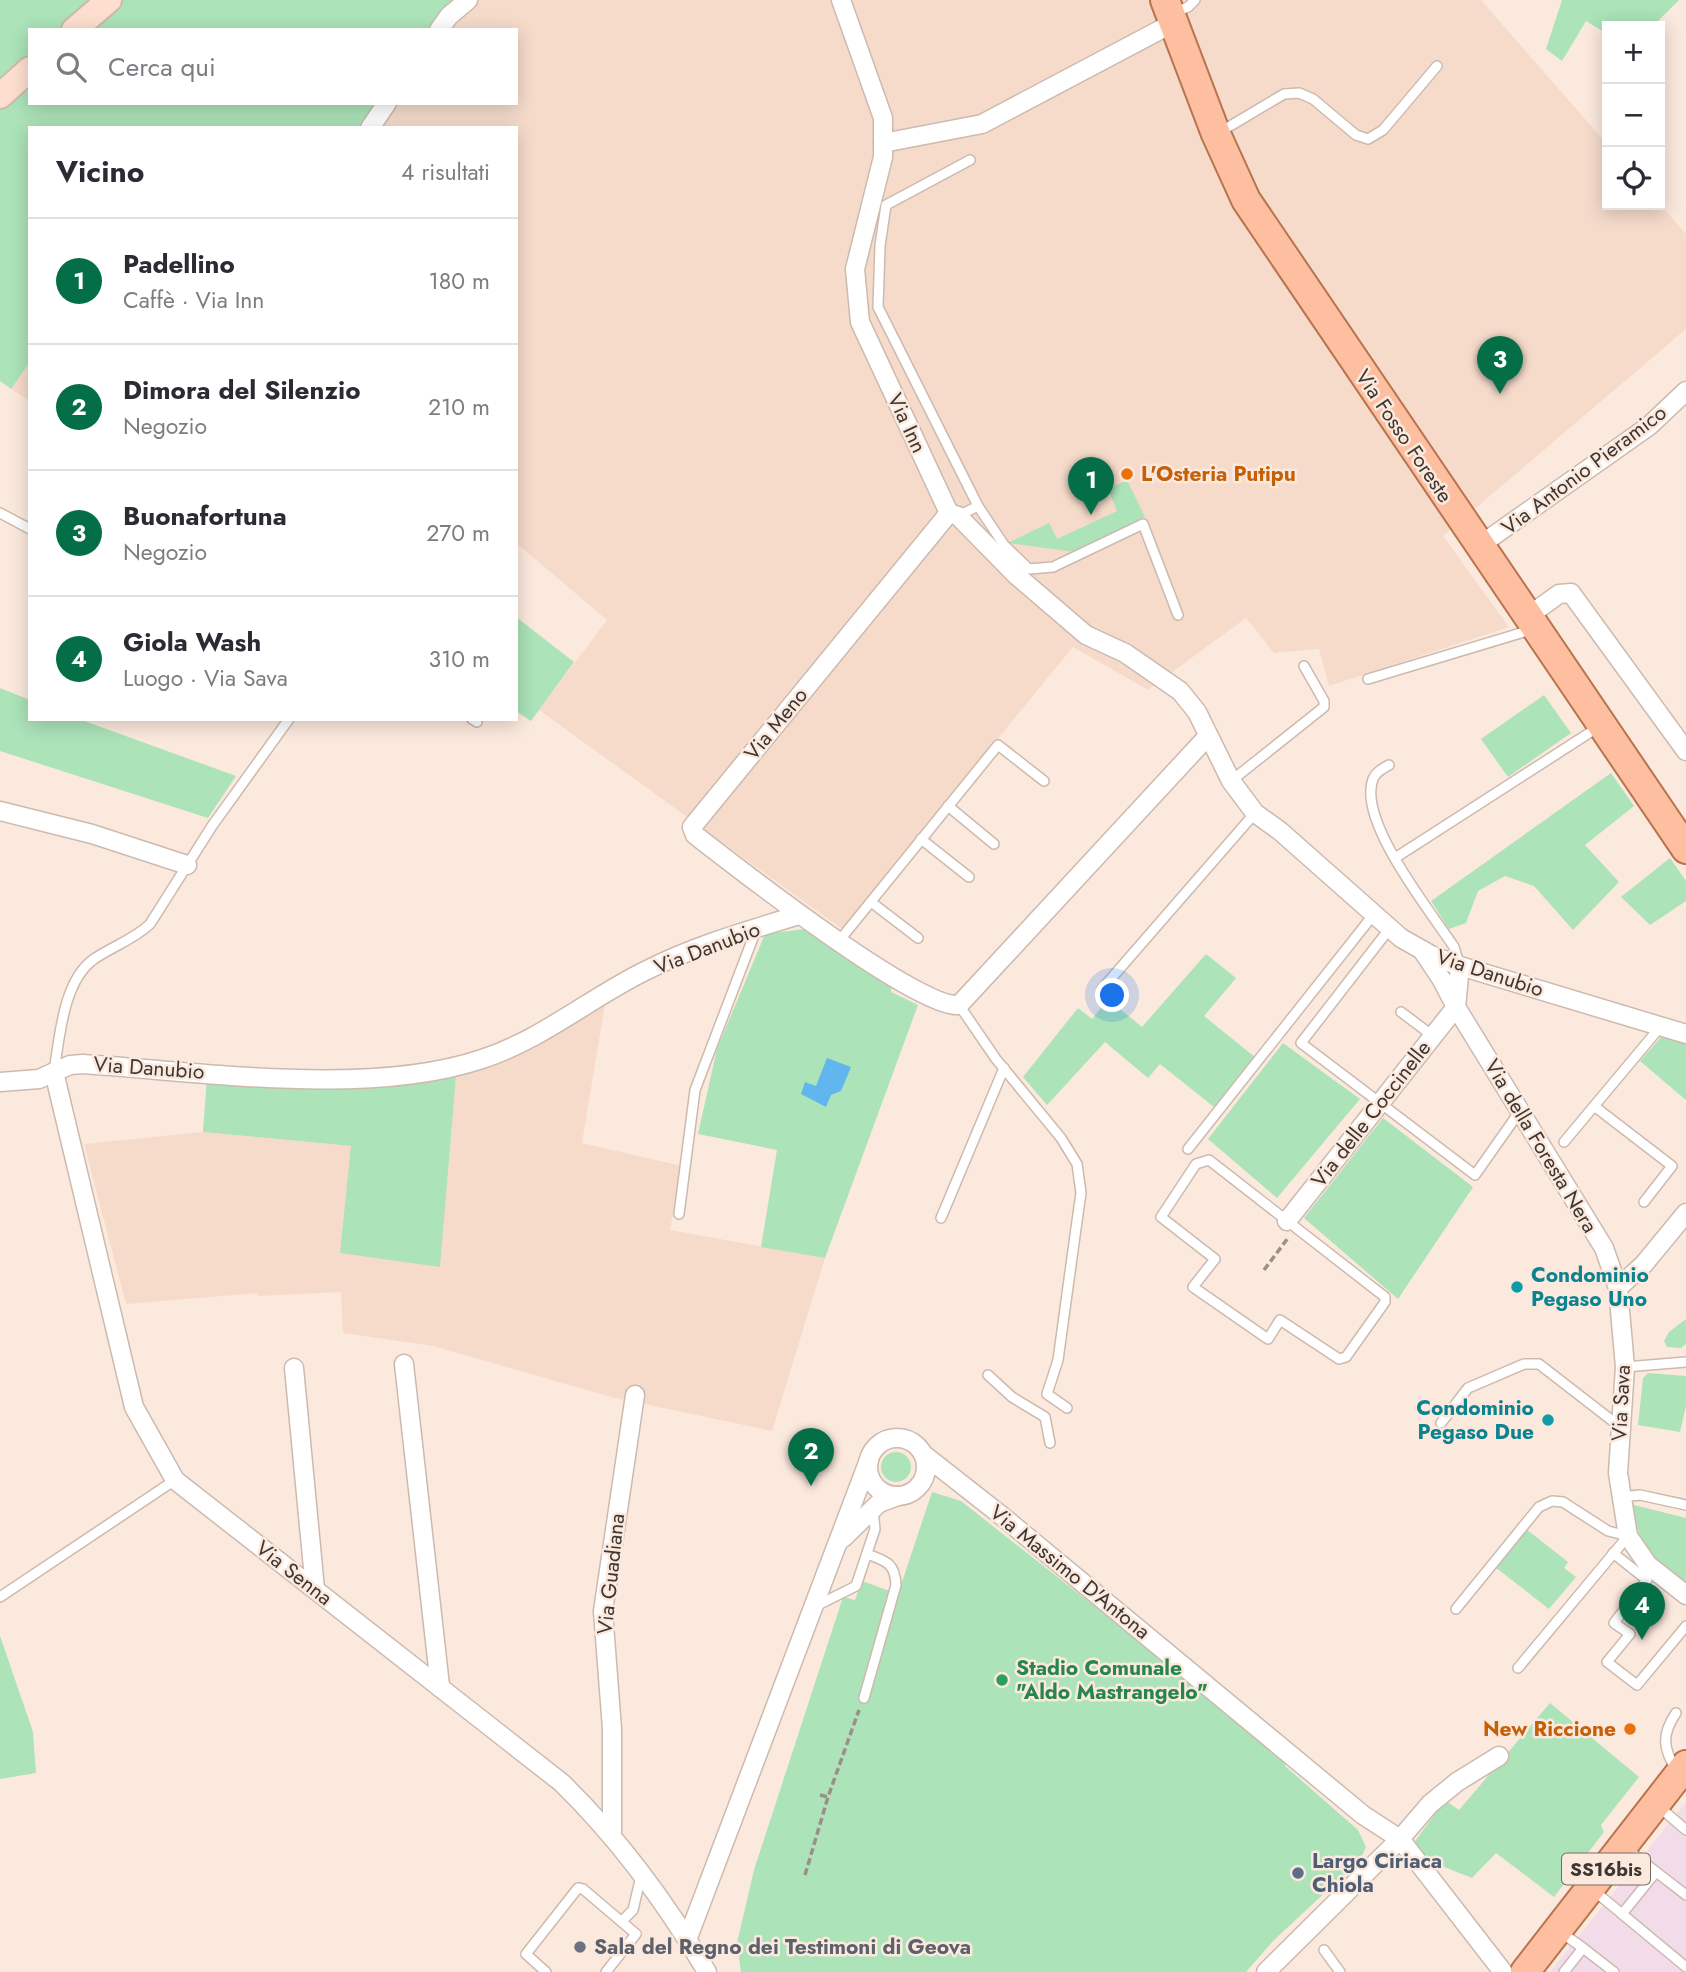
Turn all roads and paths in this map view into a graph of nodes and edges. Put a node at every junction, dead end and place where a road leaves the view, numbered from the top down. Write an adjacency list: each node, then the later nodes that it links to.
1 (109, 0): 6 (street)
2 (468, 0): 7 (street)
3 (841, 0): 14 (street, Via Inn)
4 (1195, 0): 5 (lane)
5 (1169, 13): 13 (main road, Via Fosso Foreste); 14 (street)
6 (76, 28)
7 (440, 28)
8 (1437, 66): 13 (lane)
9 (28, 71): 10 (street)
10 (0, 96)
11 (386, 105): 12 (street)
12 (371, 126)
13 (1216, 134): 23 (main road, Via Fosso Foreste)
14 (883, 143): 17 (street, Via Inn)
15 (970, 160): 16 (lane)
16 (879, 275): 17 (lane); 19 (lane)
17 (854, 286): 21 (street, Via Inn)
18 (1686, 391): 23 (street, Via Antonio Pieramico)
19 (978, 506): 21 (lane); 24 (lane)
20 (0, 513): 22 (lane)
21 (953, 515): 24 (street, Via Inn); 47 (street, Via Meno)
22 (28, 528)
23 (1479, 546): 26 (main road, Via Fosso Foreste)
24 (1005, 555): 25 (lane); 31 (street, Via Inn)
25 (1178, 615)
26 (1532, 623): 28 (lane); 30 (main road, Via Fosso Foreste); 32 (street)
27 (1304, 666): 35 (lane)
28 (1368, 679)
29 (288, 721): 43 (lane)
30 (1601, 725): 39 (main road, Via Fosso Foreste); 42 (lane)
31 (1208, 736): 35 (street, Via Danubio); 55 (street)
32 (1686, 751)
33 (1389, 765): 42 (lane)
34 (1044, 781): 36 (lane)
35 (1231, 781): 38 (street, Via Danubio)
36 (948, 806): 40 (lane); 41 (lane)
37 (0, 811): 43 (street)
38 (1255, 813): 46 (street, Via Danubio); 54 (lane)
39 (1681, 833)
40 (921, 839): 44 (lane); 45 (lane)
41 (994, 844)
42 (1395, 858): 53 (lane)
43 (187, 865): 62 (lane)
44 (969, 877)
45 (871, 902): 50 (lane); 51 (lane)
46 (1374, 914): 49 (street, Via Danubio); 68 (lane)
47 (799, 915): 48 (street, Via Danubio); 51 (street)
48 (757, 928): 62 (street, Via Danubio); 71 (lane)
49 (1390, 928): 52 (street, Via Danubio); 64 (lane)
50 (918, 938)
51 (839, 941): 55 (street)
52 (1421, 949): 53 (street, Via Danubio); 56 (street, Via della Foresta Nera)
53 (1460, 966): 56 (street); 58 (street, Via Danubio)
54 (1102, 989)
55 (959, 1005): 61 (lane)
56 (1456, 1007): 60 (street, Via delle Coccinelle); 66 (street, Via della Foresta Nera)
57 (1401, 1012): 60 (lane)
58 (1661, 1026): 59 (street, Via Danubio); 65 (lane)
59 (1686, 1034)
60 (1433, 1036): 64 (street, Via delle Coccinelle)
61 (1004, 1068): 72 (lane); 81 (lane)
62 (54, 1072): 63 (street, Via Danubio); 90 (street, Via Senna)
63 (0, 1082)
64 (1379, 1104): 66 (lane); 73 (street, Via delle Coccinelle)
65 (1594, 1106): 67 (lane); 69 (lane)
66 (1520, 1111): 75 (street, Via della Foresta Nera)
67 (1564, 1142)
68 (1188, 1149)
69 (1644, 1202)
70 (1686, 1213): 75 (street)
71 (679, 1214)
72 (941, 1218)
73 (1291, 1224): 73 (lane); 74 (path)
74 (1264, 1270)
75 (1618, 1288): 78 (street, Via Sava)
76 (1686, 1362): 78 (lane)
77 (404, 1364): 108 (street)
78 (1625, 1367): 86 (street, Via Sava)
79 (293, 1368): 101 (street)
80 (988, 1375): 83 (lane)
81 (1047, 1394): 83 (lane); 84 (lane)
82 (635, 1395): 117 (street, Via Guadiana)
83 (1027, 1405): 87 (lane)
84 (1068, 1408)
85 (1441, 1423): 86 (lane)
86 (1619, 1426): 94 (street, Via Sava)
87 (1049, 1443)
88 (923, 1454): 89 (street); 91 (street); 92 (street, Via Massimo D'Antona)
89 (869, 1460): 93 (street); 98 (street)
90 (176, 1480): 101 (street, Via Senna); 103 (lane)
91 (923, 1481): 92 (street, Via Massimo D'Antona); 93 (street)
92 (969, 1490): 118 (street, Via Massimo D'Antona)
93 (898, 1496): 96 (street)
94 (1621, 1497): 95 (lane); 97 (street, Via Sava)
95 (1686, 1506)
96 (873, 1508): 98 (street); 100 (lane)
97 (1628, 1536): 99 (lane); 102 (street, Via Sava); 105 (lane)
98 (838, 1543): 104 (street)
99 (1613, 1553): 106 (lane); 107 (lane)
100 (867, 1554): 104 (lane); 109 (lane)
101 (316, 1589): 108 (street, Via Senna)
102 (1686, 1595)
103 (0, 1597)
104 (816, 1605): 128 (street)
105 (1456, 1609)
106 (1686, 1626)
107 (1518, 1668)
108 (440, 1686): 117 (street, Via Senna)
109 (864, 1698): 114 (path)
110 (1676, 1713): 112 (lane)
111 (1499, 1756): 118 (street)
112 (1682, 1770): 115 (main road, SS16bis)
113 (820, 1795): 114 (path)
114 (828, 1797): 121 (path)
115 (1656, 1804): 116 (lane); 119 (main road, SS16bis)
116 (1685, 1829)
117 (612, 1837): 122 (street, Via Senna)
118 (1400, 1839): 135 (street); 137 (street, Via Massimo D'Antona)
119 (1623, 1846): 120 (lane); 123 (main road, SS16bis)
120 (1656, 1872): 124 (lane); 125 (lane)
121 (805, 1875)
122 (641, 1876): 126 (lane); 128 (street, Via Senna)
123 (1590, 1888): 125 (lane); 127 (main road, SS16bis)
124 (1686, 1895)
125 (1622, 1914): 131 (lane)
126 (622, 1921): 132 (lane); 133 (lane)
127 (1558, 1930): 129 (lane); 138 (main road, SS16bis)
128 (687, 1940): 134 (street, Via Senna)
129 (1583, 1948): 139 (lane); 140 (lane)
130 (1324, 1950): 136 (lane)
131 (1686, 1967)
132 (545, 1972)
133 (606, 1972)
134 (707, 1972)
135 (1266, 1972)
136 (1340, 1972)
137 (1503, 1972)
138 (1525, 1972)
139 (1564, 1972)
140 (1614, 1972)

